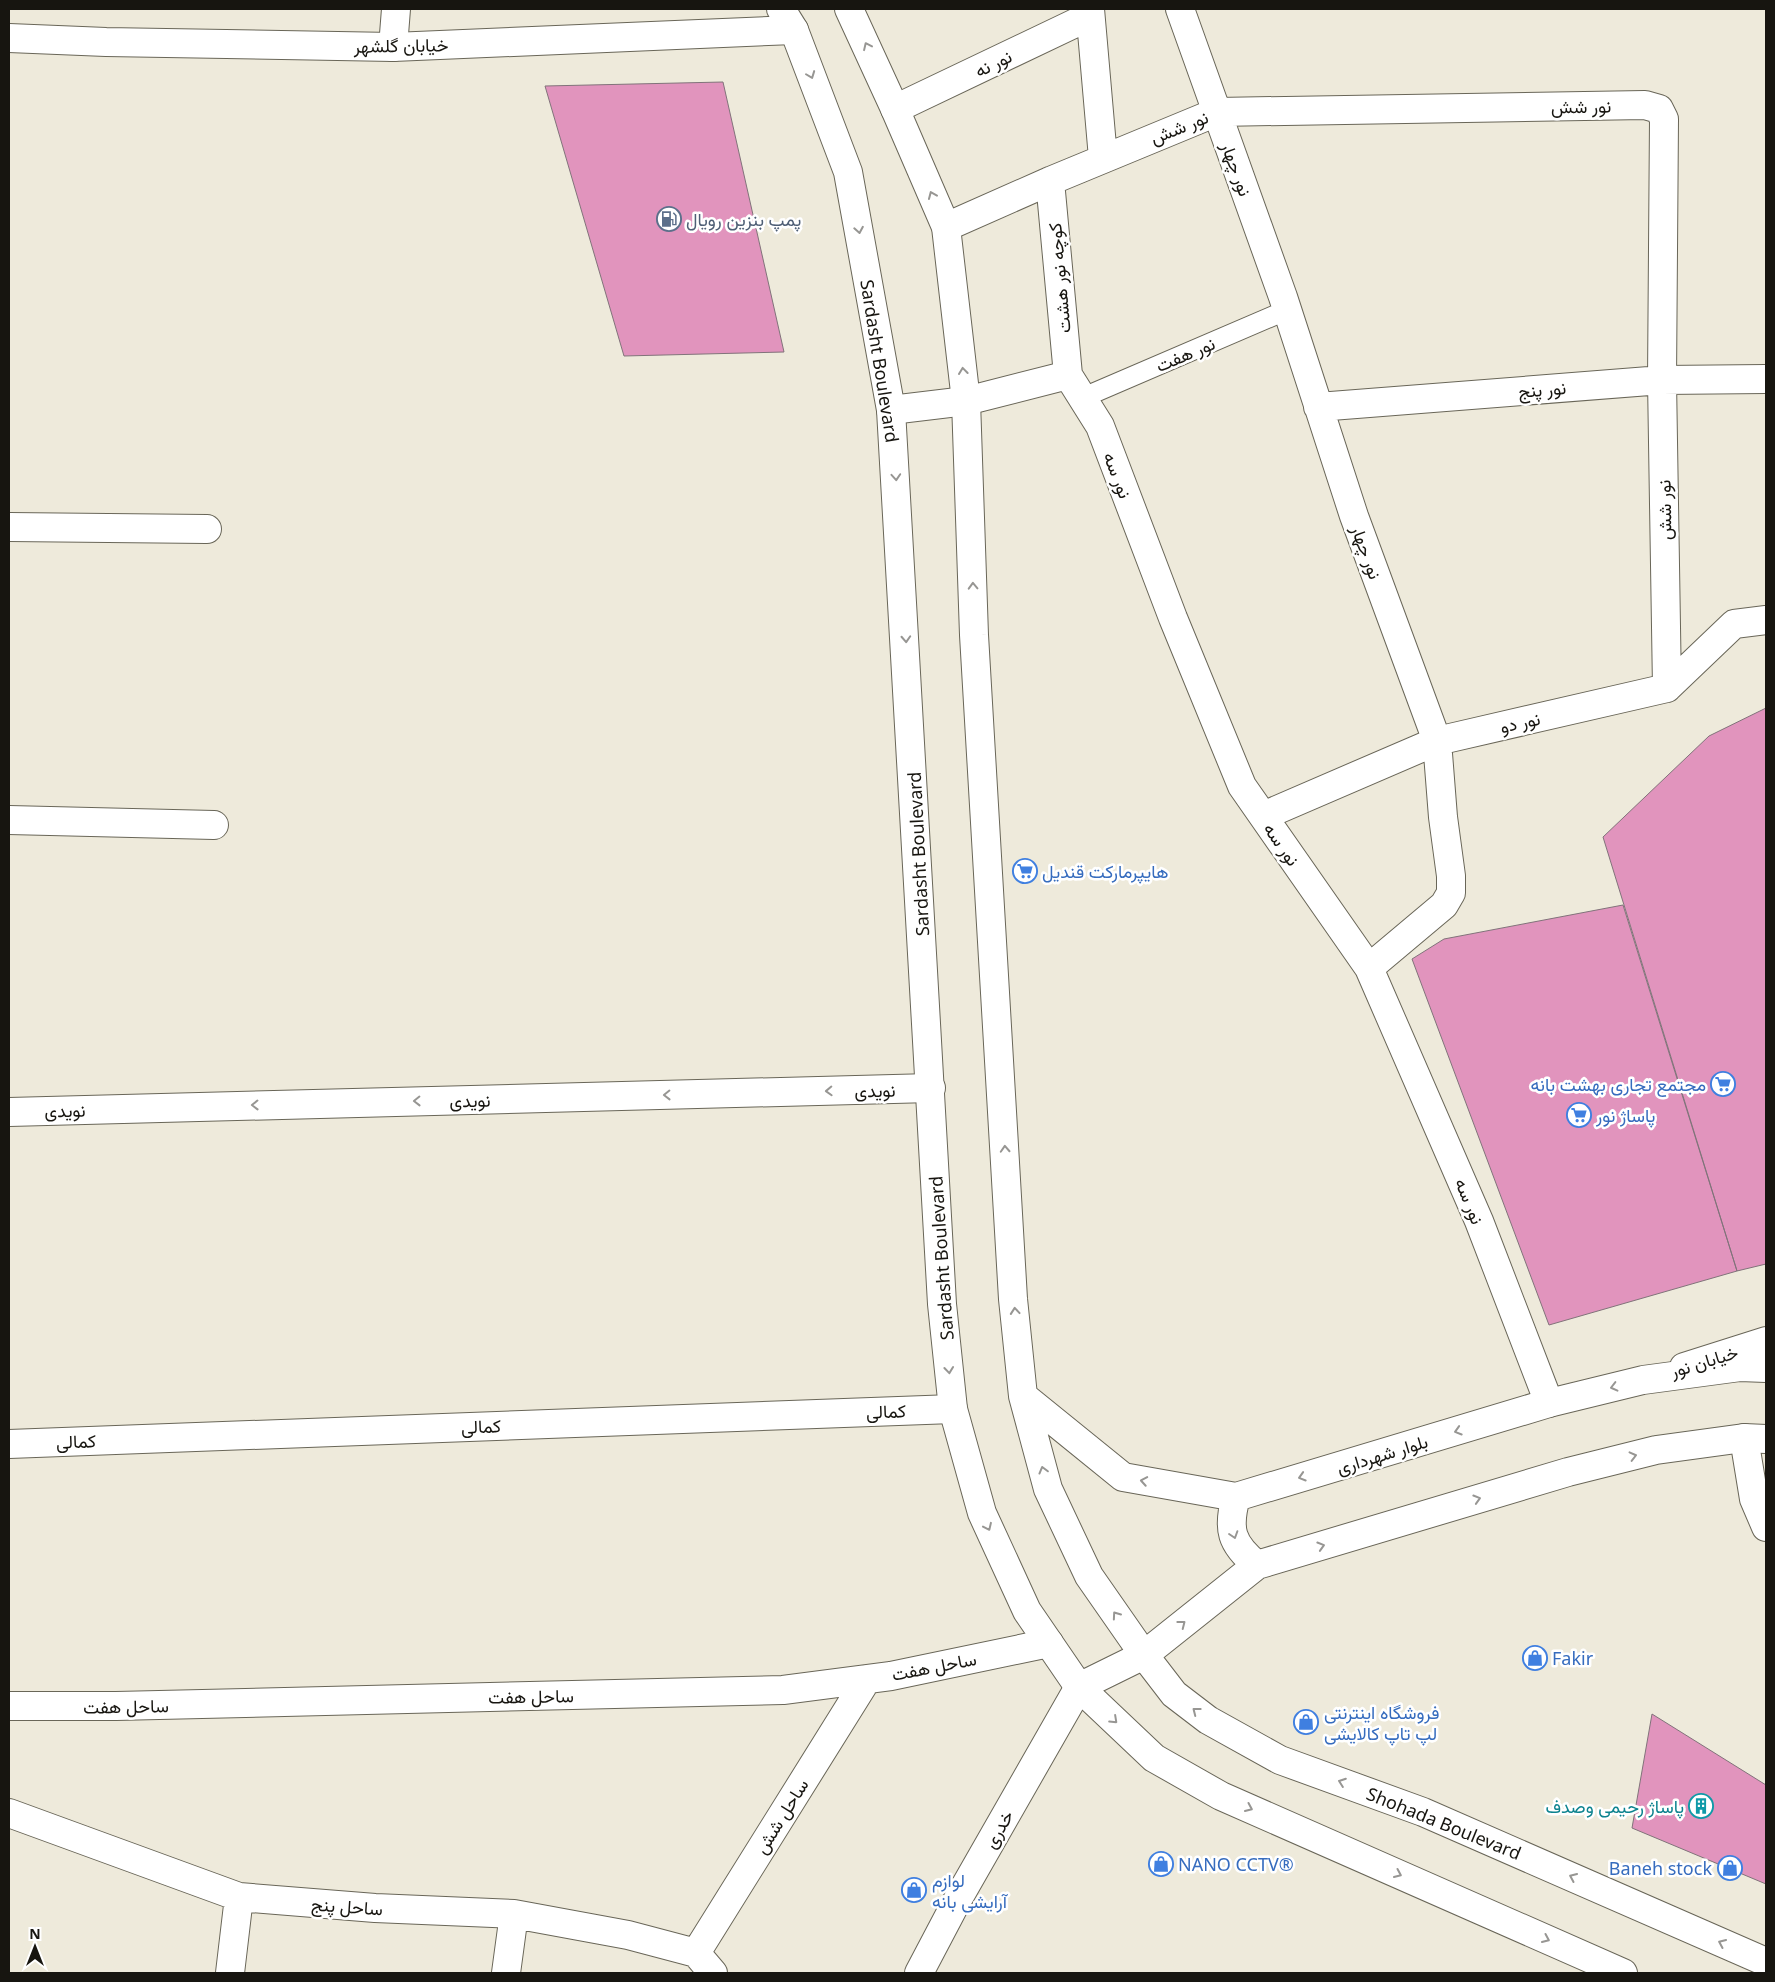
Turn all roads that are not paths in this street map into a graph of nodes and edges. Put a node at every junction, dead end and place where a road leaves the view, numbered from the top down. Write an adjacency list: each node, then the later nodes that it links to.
1 (396, 9): 7 (street)
2 (849, 9): 8 (street, one-way to 2)
3 (1180, 9): 9 (street, نور چهار)
4 (1090, 12): 8 (street, نور نه); 10 (street)
5 (788, 19): 7 (street, خیابان گلشهر); 20 (street, Sardasht Boulevard, one-way to 20)
6 (9, 38): 7 (street, خیابان گلشهر)
7 (393, 47)
8 (895, 109): 12 (street, one-way to 8)
9 (1217, 112): 10 (street, نور شش); 13 (street, نور چهار); 16 (street, نور شش)
10 (1104, 158): 11 (street, نور شش)
11 (1050, 181): 12 (street, نور شش); 14 (street, کوچه نور هشت)
12 (946, 227): 18 (street, one-way to 12)
13 (1287, 310): 17 (lane, نور هفت); 19 (street, نور چهار)
14 (1068, 375): 17 (street, نور سه); 18 (street)
15 (1766, 379): 16 (street, نور پنج)
16 (1662, 380): 19 (street, نور پنج); 24 (street, نور شش)
17 (1082, 398): 26 (street, نور سه)
18 (966, 402): 20 (street); 35 (street, one-way to 18)
19 (1318, 407): 25 (street, نور چهار)
20 (892, 410): 30 (street, Sardasht Boulevard, one-way to 30)
21 (9, 527): 22 (street)
22 (206, 529)
23 (1766, 620): 24 (street)
24 (1668, 688): 25 (street, نور دو)
25 (1437, 741): 26 (street, نور دو); 29 (street, نور چهار)
26 (1263, 816): 29 (street, نور سه)
27 (9, 820): 28 (street)
28 (214, 825)
29 (1369, 968): 36 (street, نور سه)
30 (931, 1088): 31 (street, نویدی, one-way to 31); 37 (street, Sardasht Boulevard, one-way to 37)
31 (9, 1112)
32 (1766, 1342): 34 (street, خیابان نور)
33 (1766, 1368): 34 (street, بلوار شهرداری)
34 (1642, 1380): 36 (street, بلوار شهرداری, one-way to 36)
35 (1023, 1396): 40 (street, بلوار شهرداری, one-way to 35); 44 (street, one-way to 35)
36 (1548, 1404): 40 (street, بلوار شهرداری, one-way to 40)
37 (953, 1409): 39 (street, کمالی); 43 (street, Sardasht Boulevard, one-way to 43)
38 (1755, 1439): 41 (street); 42 (street, one-way to 38)
39 (9, 1444)
40 (1236, 1497): 42 (street, one-way to 42)
41 (1766, 1527)
42 (1257, 1565): 44 (street, one-way to 42)
43 (1049, 1643): 45 (street, ساحل هفت); 46 (street, Sardasht Boulevard)
44 (1144, 1655): 46 (street); 52 (street, Shohada Boulevard, one-way to 44)
45 (866, 1679): 47 (street, ساحل هفت); 51 (street, ساحل شش)
46 (1078, 1687): 56 (street, خدری); 57 (street, one-way to 57)
47 (9, 1706)
48 (9, 1813): 49 (street, ساحل پنج)
49 (239, 1897): 50 (street, ساحل پنج); 53 (street)
50 (514, 1914): 51 (street, ساحل پنج); 54 (street)
51 (696, 1953): 55 (street)
52 (1766, 1962)
53 (230, 1973)
54 (506, 1973)
55 (713, 1973)
56 (919, 1973)
57 (1623, 1973)

